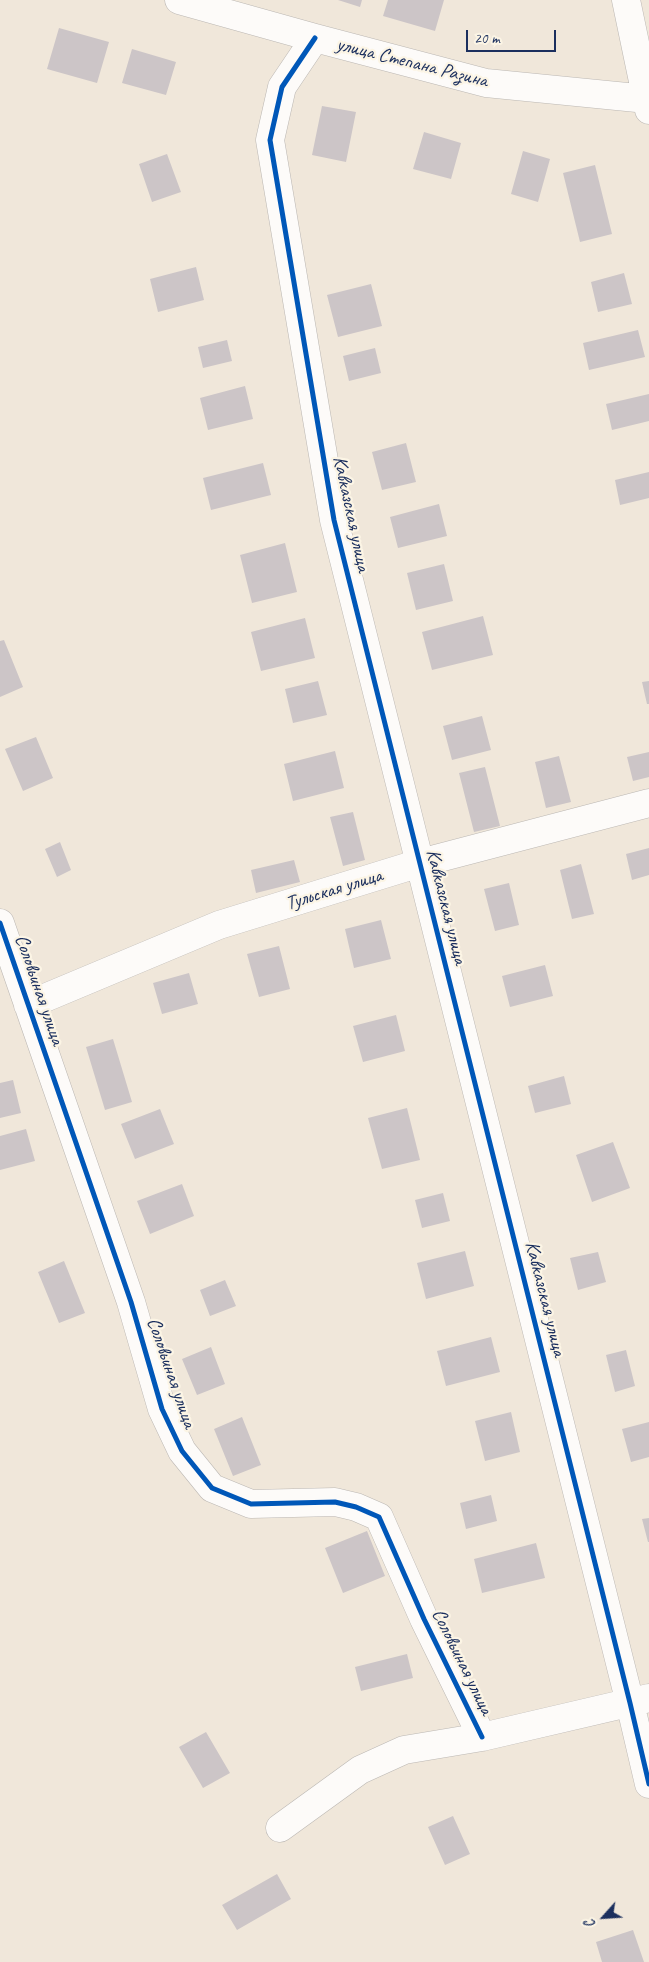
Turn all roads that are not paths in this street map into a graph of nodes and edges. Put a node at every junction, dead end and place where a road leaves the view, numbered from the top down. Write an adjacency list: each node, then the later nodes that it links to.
1 (178, 0): 3 (street, улица Степана Разина)
2 (626, 0): 4 (street)
3 (315, 38): 4 (street, улица Степана Разина); 6 (street, Кавказская улица)
4 (648, 103)
5 (649, 803): 6 (street, Тульская улица)
6 (420, 863): 8 (street, Тульская улица); 9 (street, Кавказская улица)
7 (0, 923): 8 (street, Соловьиная улица)
8 (28, 1005): 10 (street, Соловьиная улица)
9 (640, 1701): 10 (street); 11 (street, Кавказская улица)
10 (482, 1737): 12 (street)
11 (649, 1784)
12 (280, 1828)

